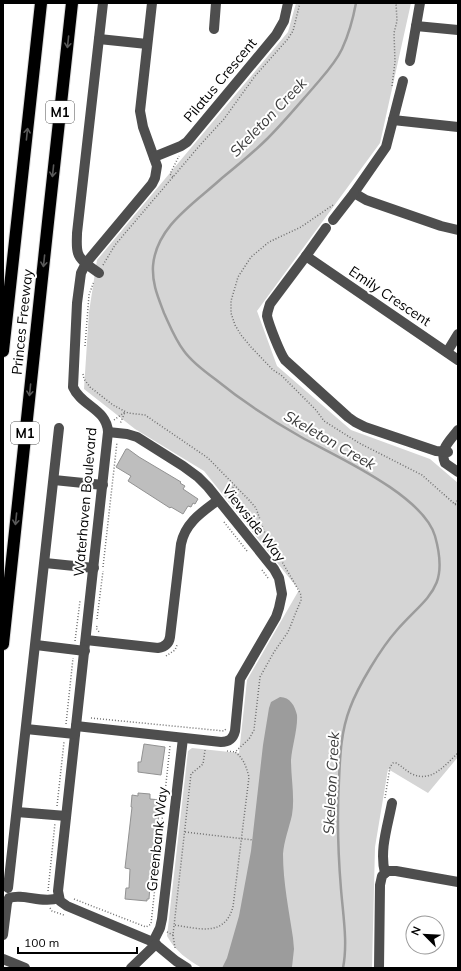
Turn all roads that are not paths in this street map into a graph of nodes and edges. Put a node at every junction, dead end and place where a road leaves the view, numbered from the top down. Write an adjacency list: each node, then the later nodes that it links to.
1 (41, 3): 26 (highway, Princes Freeway / M1, one-way to 1)
2 (72, 3): 40 (highway, Princes Freeway / M1, one-way to 40)
3 (103, 3): 11 (street)
4 (152, 3): 12 (street, Waterhaven Boulevard)
5 (216, 3): 9 (street)
6 (288, 3): 17 (street, Pilatus Crescent)
7 (419, 8): 8 (street)
8 (416, 26): 10 (street); 13 (street)
9 (214, 29)
10 (458, 30)
11 (99, 39): 12 (street); 23 (street)
12 (147, 44): 17 (street, Waterhaven Boulevard)
13 (410, 61)
14 (403, 81): 15 (street)
15 (393, 120): 16 (street); 18 (street)
16 (458, 128)
17 (154, 157): 23 (street, Waterhaven Boulevard)
18 (354, 193): 19 (street); 21 (street)
19 (333, 220)
20 (326, 228): 22 (street)
21 (458, 230)
22 (306, 256): 27 (street, Emily Crescent); 32 (street)
23 (86, 263): 24 (street); 30 (street, Waterhaven Boulevard)
24 (99, 273)
25 (458, 334): 27 (street)
26 (3, 351)
27 (447, 352): 28 (street, Emily Crescent)
28 (458, 360)
29 (59, 428): 34 (street)
30 (111, 430): 35 (street, Waterhaven Boulevard); 36 (street, Viewside Way)
31 (458, 430): 32 (street)
32 (445, 452): 33 (street)
33 (456, 470)
34 (54, 480): 35 (street); 37 (street)
35 (103, 485): 38 (street, Waterhaven Boulevard)
36 (218, 500): 39 (street); 45 (street, Viewside Way)
37 (45, 563): 38 (street); 41 (street)
38 (94, 568): 39 (street, Waterhaven Boulevard)
39 (86, 640): 42 (street, Waterhaven Boulevard)
40 (3, 644)
41 (36, 645): 42 (street); 43 (street)
42 (85, 651): 44 (street, Waterhaven Boulevard)
43 (26, 729): 44 (street, Viewside Way); 47 (street)
44 (79, 729): 45 (street, Viewside Way); 48 (street, Waterhaven Boulevard)
45 (183, 738): 54 (street, Greenbank Way)
46 (392, 803): 49 (street)
47 (17, 812): 48 (street); 51 (street)
48 (66, 816): 52 (street, Waterhaven Boulevard)
49 (385, 873): 50 (street); 59 (street)
50 (458, 882)
51 (8, 888)
52 (59, 898): 53 (street); 54 (street)
53 (3, 935)
54 (155, 943): 57 (street); 58 (street)
55 (3, 959): 56 (street)
56 (25, 968)
57 (131, 968)
58 (187, 968)
59 (379, 968)

